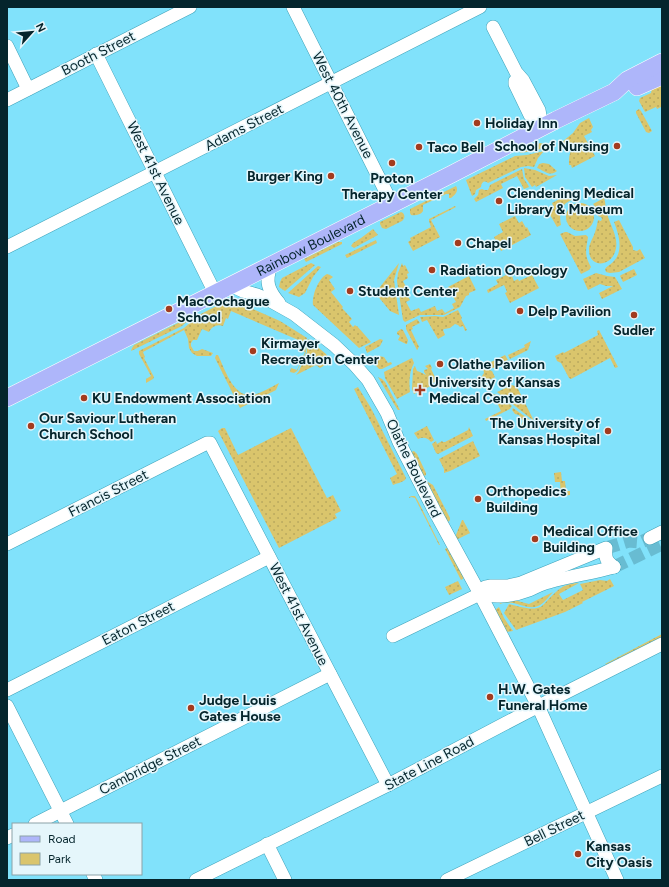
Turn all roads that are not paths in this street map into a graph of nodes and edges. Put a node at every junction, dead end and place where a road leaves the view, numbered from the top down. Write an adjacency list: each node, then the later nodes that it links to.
1 (190, 7): 6 (street, Booth Street)
2 (293, 7): 9 (street, West 40th Avenue)
3 (480, 7): 9 (street, Adams Street)
4 (493, 27): 13 (street)
5 (7, 46): 10 (street)
6 (96, 54): 10 (street, Booth Street); 14 (street, West 41st Avenue)
7 (662, 62): 11 (main road, Rainbow Boulevard)
8 (662, 76): 11 (main road, Rainbow Boulevard)
9 (331, 82): 14 (street, Adams Street); 15 (street, West 40th Avenue)
10 (28, 89): 12 (street, Booth Street)
11 (614, 92): 13 (main road, Rainbow Boulevard)
12 (7, 100)
13 (542, 127): 15 (main road, Rainbow Boulevard)
14 (156, 172): 16 (street, Adams Street); 18 (street, West 41st Avenue)
15 (392, 204): 17 (main road, Rainbow Boulevard)
16 (7, 247)
17 (271, 265): 18 (main road, Rainbow Boulevard); 19 (street)
18 (222, 289): 19 (street, Olathe Boulevard); 20 (main road, Rainbow Boulevard)
19 (283, 308): 26 (street, Olathe Boulevard)
20 (7, 398)
21 (210, 443): 24 (street, Francis Street); 25 (street, West 41st Avenue)
22 (662, 532): 23 (street)
23 (650, 538)
24 (7, 544)
25 (269, 557): 29 (street, West 41st Avenue); 30 (street, Eaton Street)
26 (480, 594): 26 (street); 27 (street); 32 (street, Olathe Boulevard)
27 (393, 636)
28 (662, 644): 32 (street, State Line Road)
29 (330, 674): 34 (street, West 41st Avenue); 35 (street, Cambridge Street)
30 (7, 690)
31 (7, 706): 35 (street)
32 (538, 706): 34 (street, State Line Road); 36 (street, Olathe Boulevard)
33 (662, 776): 36 (street, Bell Street)
34 (388, 785): 39 (street, State Line Road)
35 (60, 811): 37 (street, Cambridge Street); 38 (street)
36 (586, 812): 42 (street, Bell Street); 43 (street, Olathe Boulevard)
37 (37, 823)
38 (66, 823)
39 (267, 844): 40 (street, State Line Road); 41 (street)
40 (196, 880)
41 (285, 880)
42 (447, 880)
43 (617, 880)

